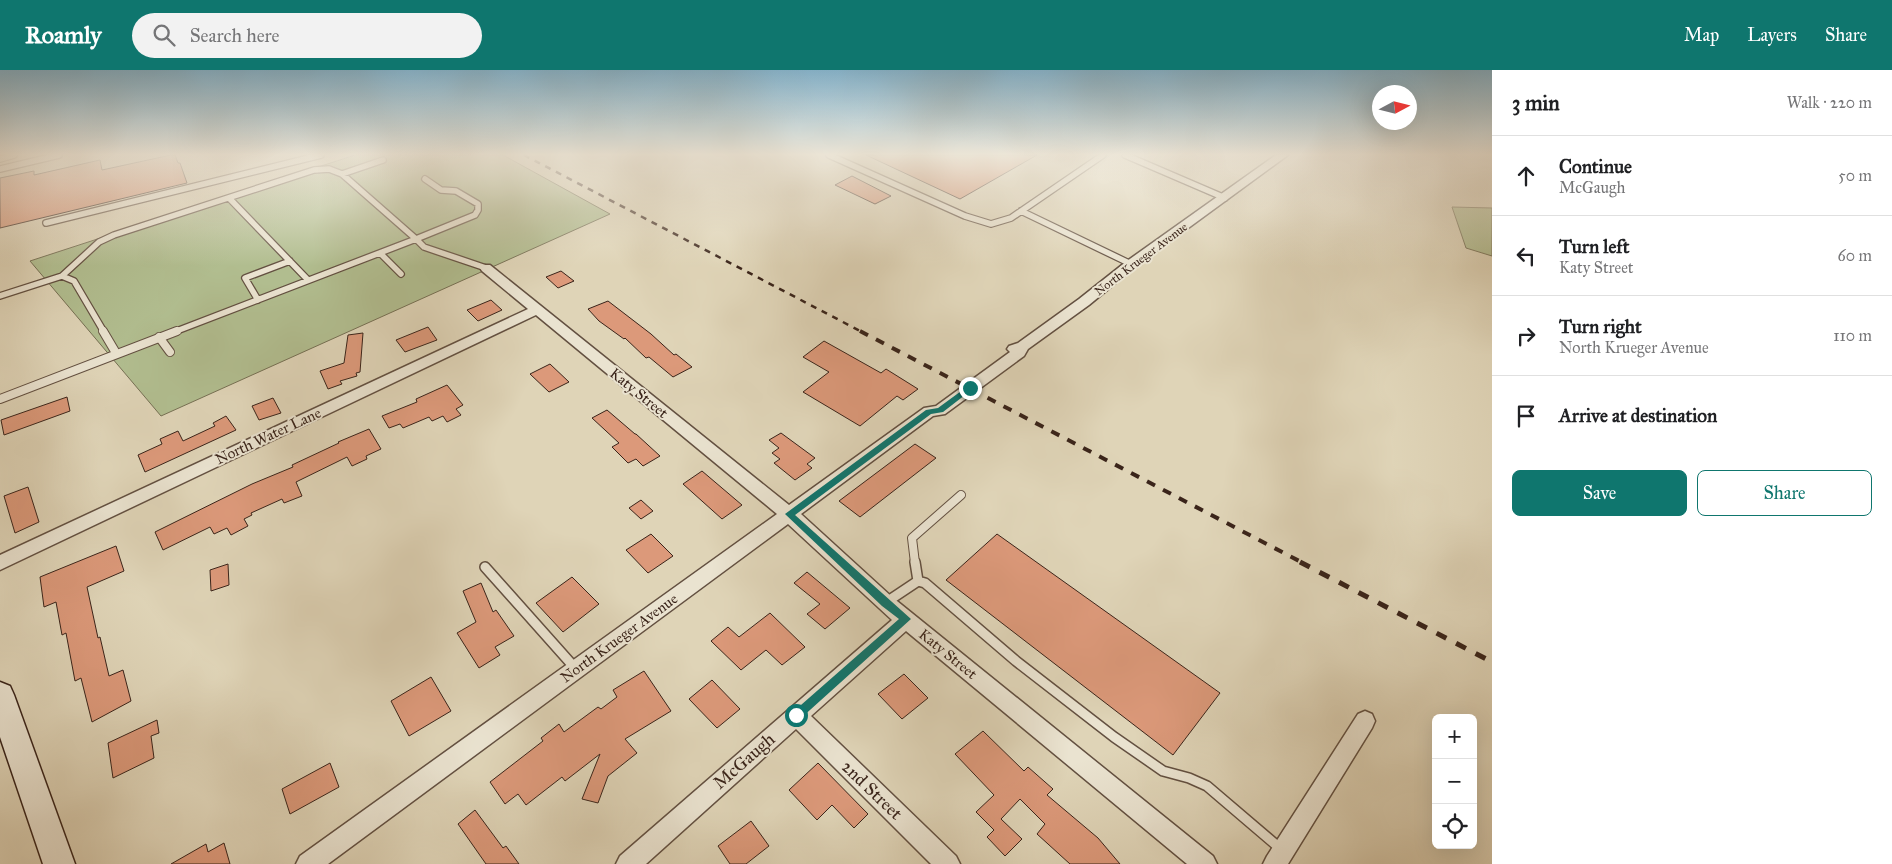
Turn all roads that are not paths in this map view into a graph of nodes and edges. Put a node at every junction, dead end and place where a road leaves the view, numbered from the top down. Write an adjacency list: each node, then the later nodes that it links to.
1 (166, 192): 12 (lane)
2 (247, 192): 9 (lane)
3 (363, 192): 13 (lane)
4 (458, 192): 13 (lane)
5 (912, 192): 11 (lane)
6 (1048, 192): 11 (lane)
7 (1211, 192): 10 (lane)
8 (1233, 192): 10 (street, North Krueger Avenue)
9 (229, 198): 15 (lane); 19 (lane)
10 (1225, 198): 16 (street, North Krueger Avenue)
11 (1020, 211): 16 (lane)
12 (46, 223)
13 (416, 239): 14 (lane); 17 (lane)
14 (380, 253): 18 (lane); 20 (lane)
15 (290, 261): 20 (lane); 22 (lane)
16 (1131, 264): 29 (street, North Krueger Avenue)
17 (486, 268): 23 (street, Katy Street)
18 (400, 274)
19 (62, 276): 21 (lane); 26 (lane)
20 (308, 280): 22 (lane)
21 (0, 296)
22 (258, 300): 24 (lane)
23 (536, 310): 29 (street, Katy Street); 30 (street, North Water Lane)
24 (159, 337): 25 (lane); 26 (lane)
25 (170, 352)
26 (116, 353): 27 (lane)
27 (0, 399)
28 (961, 495): 32 (lane)
29 (789, 514): 33 (street, Katy Street); 35 (street, North Krueger Avenue)
30 (0, 563)
31 (485, 567): 35 (lane)
32 (918, 581): 33 (lane); 39 (lane)
33 (885, 603): 34 (street, Katy Street)
34 (906, 619): 37 (street, McGaugh); 44 (street, Katy Street)
35 (576, 669): 41 (street, North Krueger Avenue)
36 (0, 695): 40 (street)
37 (796, 715): 42 (street, McGaugh); 43 (street, 2nd Street)
38 (1365, 721): 39 (street)
39 (1279, 858)
40 (59, 864)
41 (308, 864)
42 (628, 864)
43 (948, 864)
44 (1205, 864)

